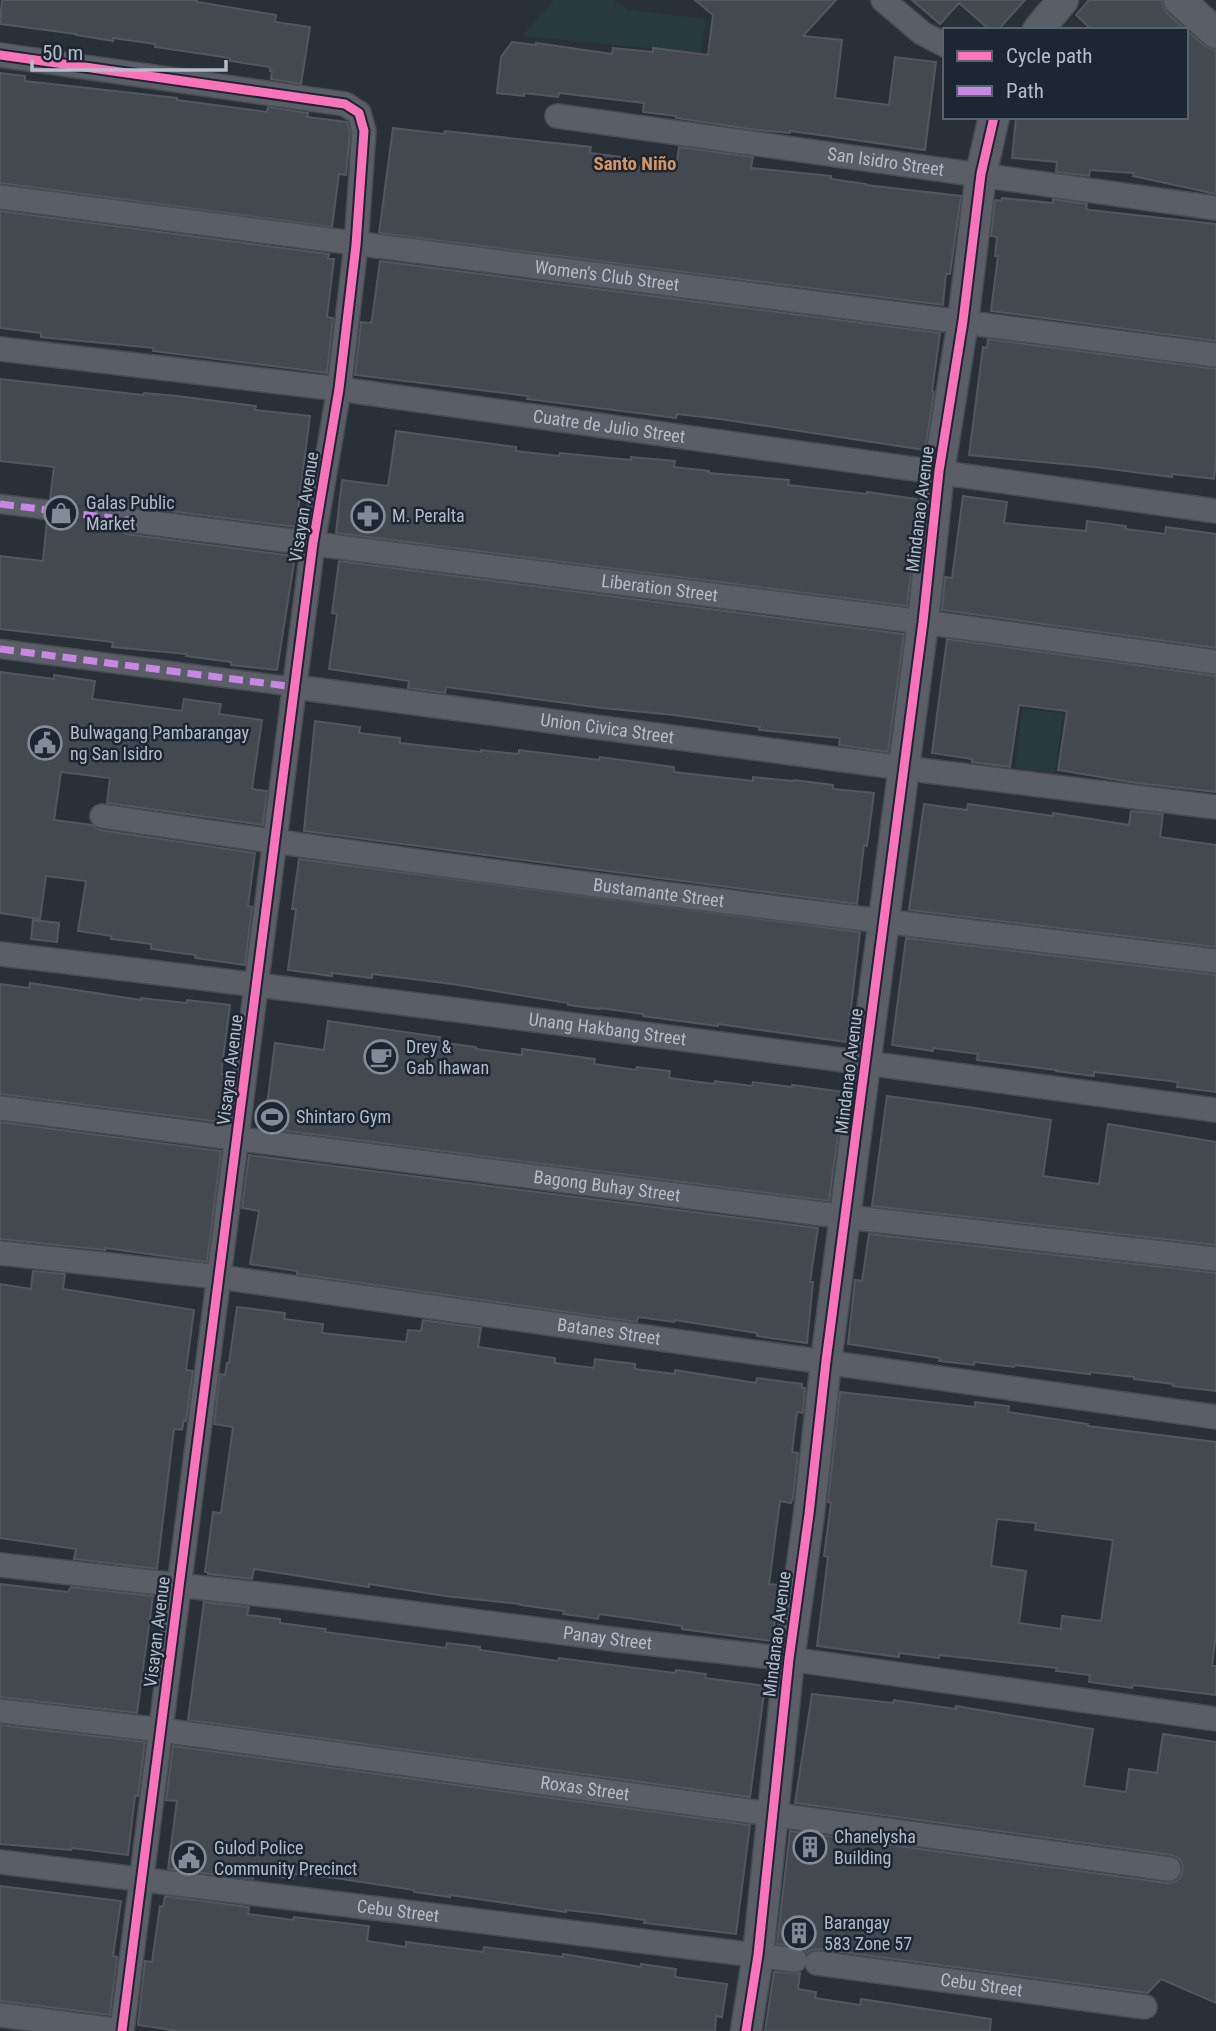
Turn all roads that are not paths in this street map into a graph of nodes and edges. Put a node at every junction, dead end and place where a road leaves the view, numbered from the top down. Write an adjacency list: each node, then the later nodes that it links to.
1 (883, 0): 6 (street)
2 (1063, 0): 4 (street)
3 (1179, 0): 5 (street)
4 (1040, 28)
5 (1216, 33)
6 (943, 45)
7 (0, 55): 13 (street, Visayan Avenue)
8 (557, 116): 10 (street, San Isidro Street)
9 (994, 119): 10 (street, Mindanao Avenue)
10 (981, 174): 12 (street, San Isidro Street); 14 (street, Mindanao Avenue)
11 (0, 197): 13 (street, Women's Club Street)
12 (1216, 208)
13 (356, 245): 14 (street, Women's Club Street); 17 (street, Visayan Avenue)
14 (962, 321): 16 (street, Women's Club Street); 18 (street, Mindanao Avenue)
15 (0, 349): 17 (street, Cuatre de Julio Street)
16 (1216, 355)
17 (339, 389): 18 (street, Cuatre de Julio Street); 24 (street, Visayan Avenue)
18 (939, 471): 21 (street, Cuatre de Julio Street); 25 (street, Mindanao Avenue)
19 (0, 504): 20 (street)
20 (49, 510)
21 (1216, 511)
22 (102, 516): 23 (street, Liberation Street)
23 (128, 520): 24 (street, Liberation Street)
24 (313, 543): 25 (street, Liberation Street); 28 (street, Visayan Avenue)
25 (923, 622): 27 (street, Liberation Street); 29 (street, Mindanao Avenue)
26 (0, 649): 28 (street, Union Civica Street)
27 (1216, 662)
28 (295, 687): 29 (street, Union Civica Street); 32 (street, Visayan Avenue)
29 (904, 768): 30 (street, Union Civica Street); 33 (street, Mindanao Avenue)
30 (1216, 807)
31 (102, 816): 32 (street, Bustamante Street)
32 (275, 842): 33 (street, Bustamante Street); 36 (street, Visayan Avenue)
33 (884, 921): 35 (street, Bustamante Street); 37 (street, Mindanao Avenue)
34 (0, 954): 36 (street, Unang Hakbang Street)
35 (1216, 961)
36 (256, 984): 37 (street, Unang Hakbang Street); 40 (street, Visayan Avenue)
37 (866, 1062): 39 (street, Unang Hakbang Street); 41 (street, Mindanao Avenue)
38 (0, 1108): 40 (street, Bagong Buhay Street)
39 (1216, 1110)
40 (237, 1139): 41 (street, Bagong Buhay Street); 44 (street, Visayan Avenue)
41 (846, 1217): 43 (street, Bagong Buhay Street); 45 (street, Mindanao Avenue)
42 (0, 1252): 44 (street, Batanes Street)
43 (1216, 1259)
44 (219, 1278): 45 (street, Batanes Street); 48 (street, Visayan Avenue)
45 (826, 1362): 46 (street, Batanes Street); 49 (street, Mindanao Avenue)
46 (1216, 1417)
47 (0, 1565): 48 (street, Panay Street)
48 (179, 1586): 49 (street, Panay Street); 52 (street, Visayan Avenue)
49 (789, 1659): 51 (street, Panay Street); 53 (street, Mindanao Avenue)
50 (0, 1711): 52 (street, Roxas Street)
51 (1216, 1719)
52 (161, 1730): 53 (street, Roxas Street); 56 (street, Visayan Avenue)
53 (773, 1815): 55 (street, Roxas Street); 57 (street, Mindanao Avenue)
54 (0, 1862): 56 (street, Cebu Street)
55 (1169, 1869)
56 (141, 1880): 57 (street, Cebu Street); 60 (street, Visayan Avenue)
57 (758, 1955): 58 (street, Cebu Street); 61 (street, Mindanao Avenue)
58 (1145, 2007)
59 (0, 2015): 60 (street)
60 (122, 2031)
61 (746, 2031)

